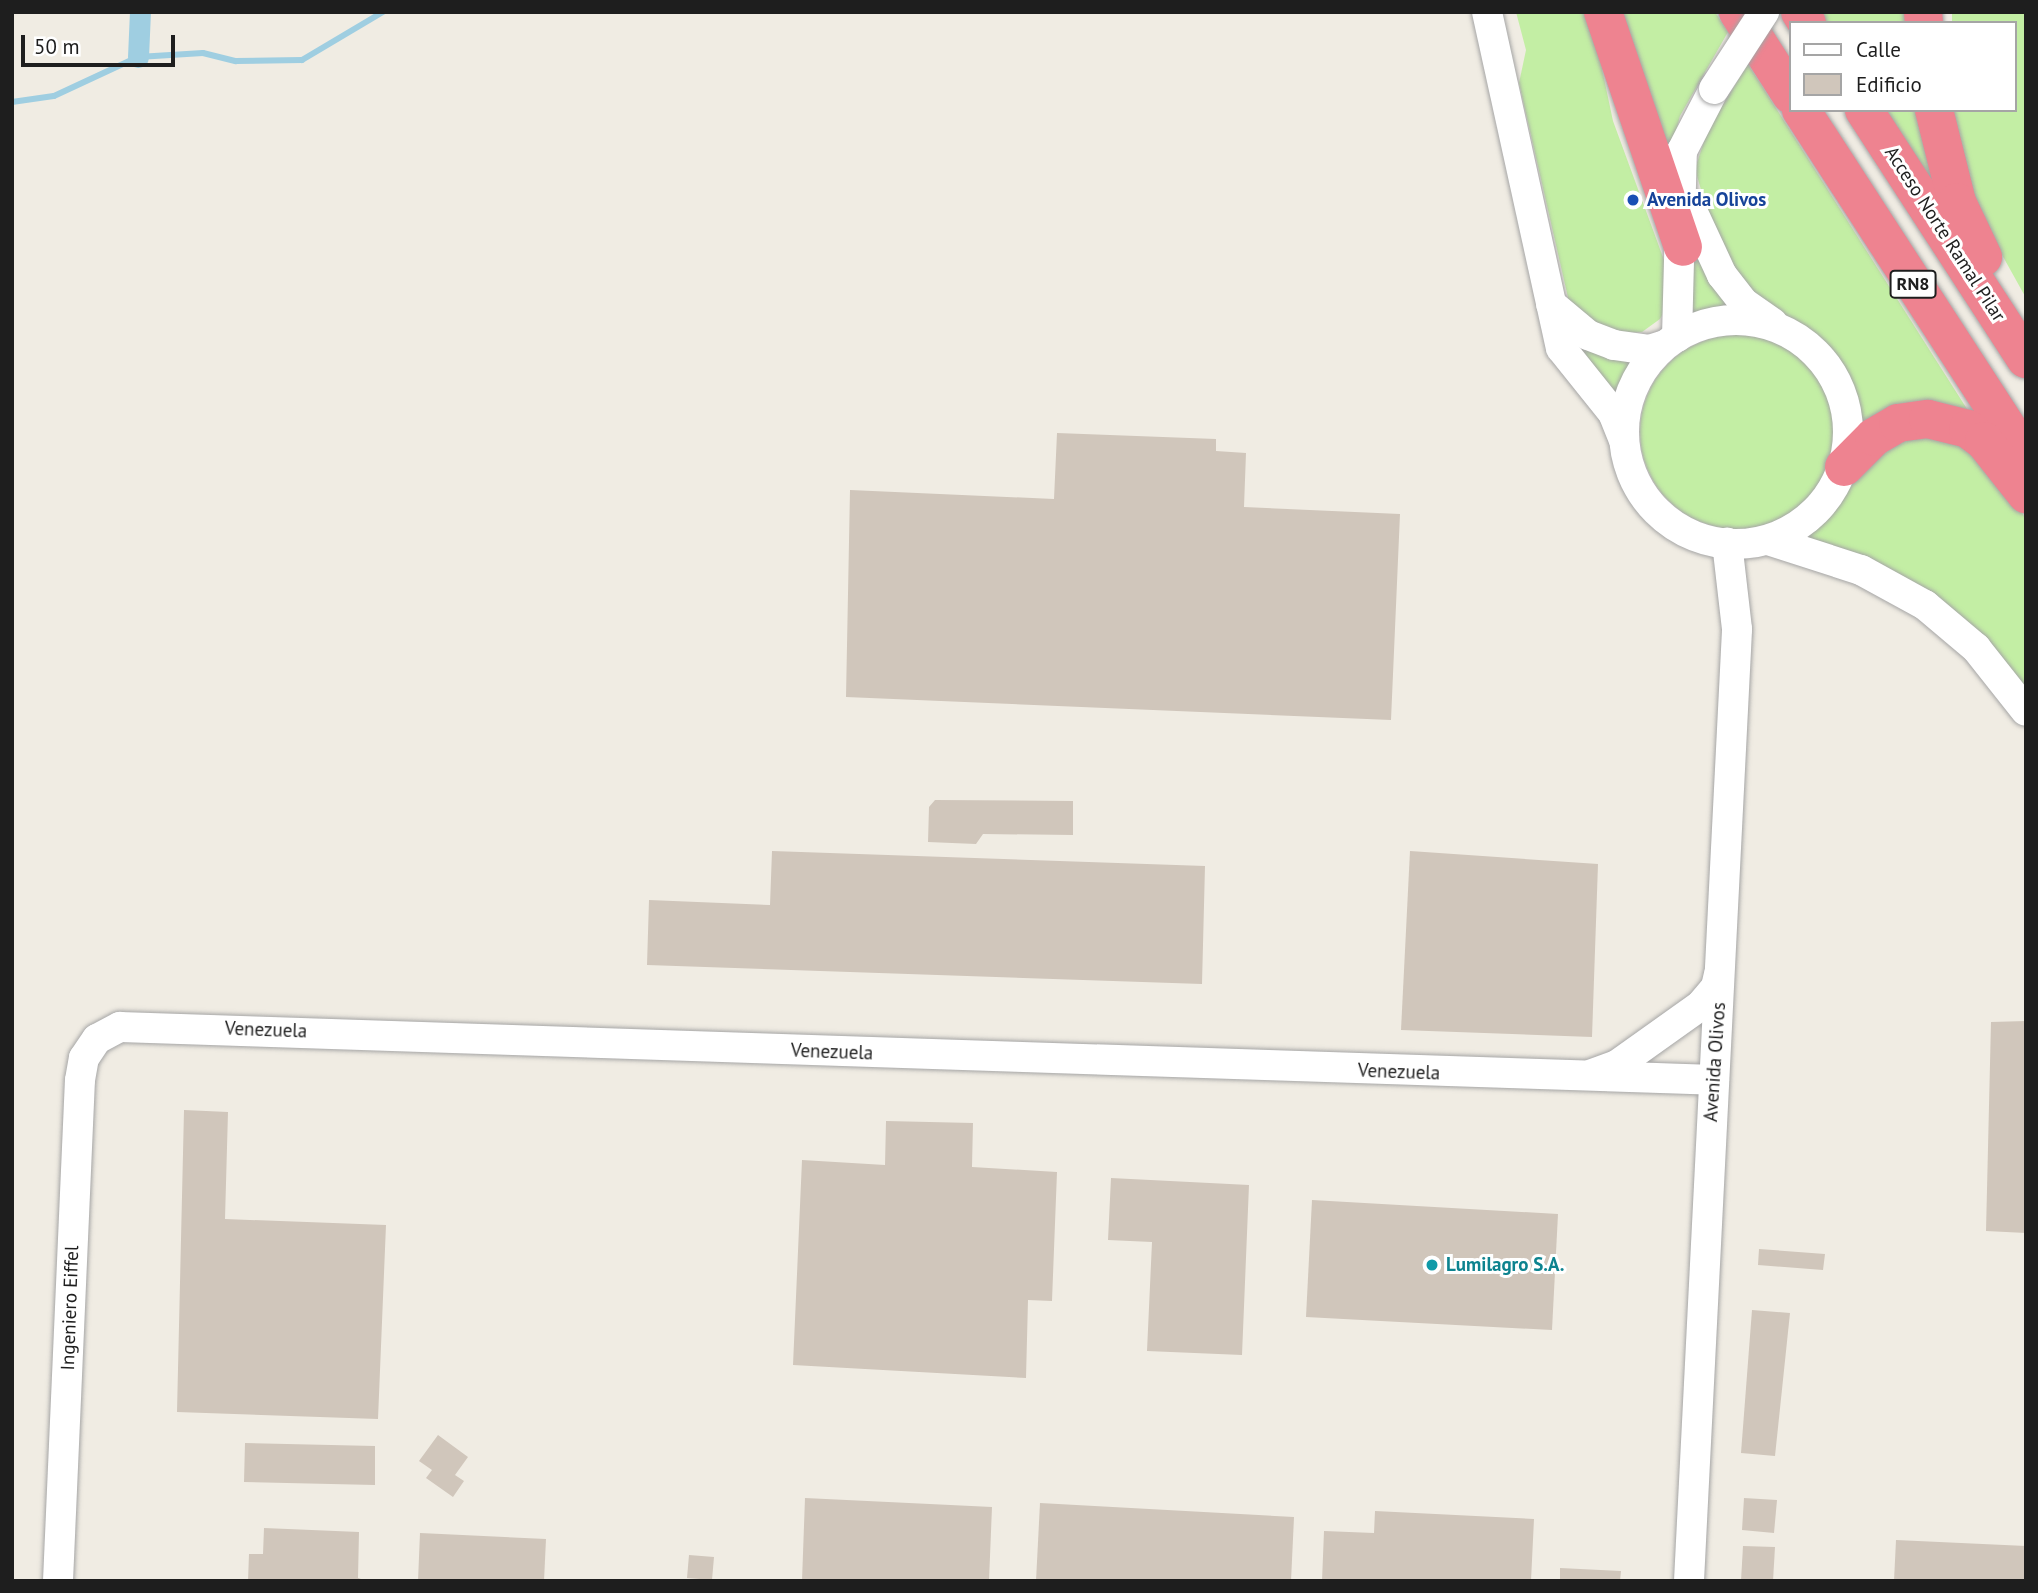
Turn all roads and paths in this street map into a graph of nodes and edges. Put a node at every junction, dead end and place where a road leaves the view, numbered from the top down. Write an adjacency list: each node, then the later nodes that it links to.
1 (1487, 12): 11 (street)
2 (1603, 12): 10 (highway)
3 (1738, 12): 5 (highway)
4 (1764, 12): 9 (street, bridge)
5 (1790, 93)
6 (1802, 112): 17 (highway, RN8)
7 (1865, 112): 15 (highway, Acceso Norte Ramal Pilar / RN8)
8 (1934, 112): 14 (highway)
9 (1682, 185): 10 (street); 12 (street)
10 (1683, 247): 13 (street)
11 (1551, 304): 13 (street); 16 (street)
12 (1785, 331): 13 (street); 18 (street)
13 (1669, 342): 16 (street)
14 (2026, 343)
15 (2026, 359)
16 (1623, 438): 21 (street)
17 (2026, 457)
18 (1844, 467): 19 (highway); 20 (street)
19 (2026, 494)
20 (1771, 541): 21 (street); 22 (street)
21 (1727, 543): 23 (street, Avenida Olivos)
22 (2026, 711)
23 (1721, 968): 25 (street); 26 (street, Avenida Olivos)
24 (97, 1038): 25 (street, Venezuela); 27 (street, Ingeniero Eiffel)
25 (1571, 1078): 26 (street, Venezuela)
26 (1714, 1080): 28 (street, Avenida Olivos)
27 (58, 1581)
28 (1689, 1581)

